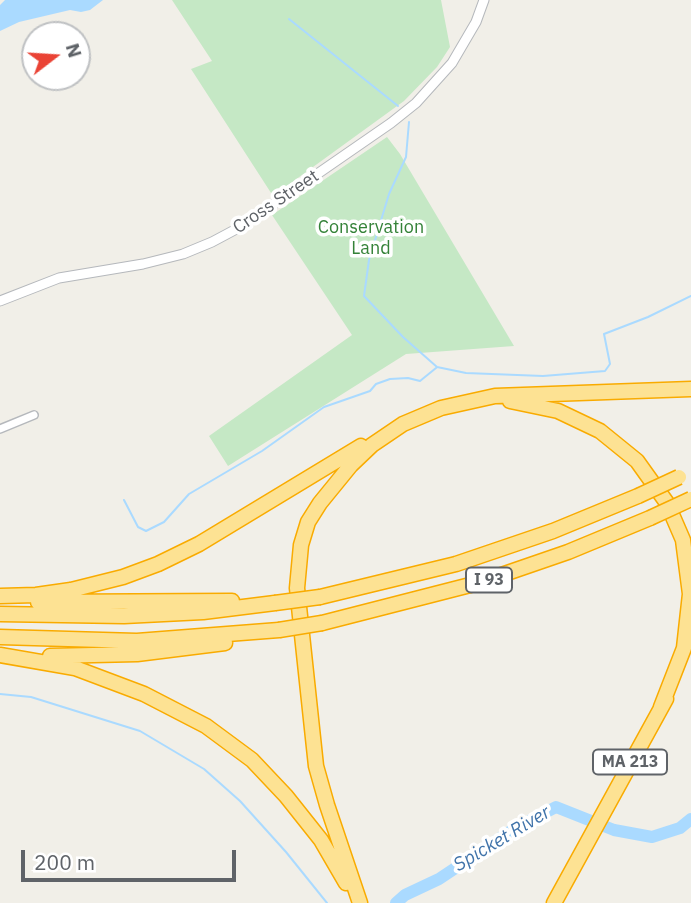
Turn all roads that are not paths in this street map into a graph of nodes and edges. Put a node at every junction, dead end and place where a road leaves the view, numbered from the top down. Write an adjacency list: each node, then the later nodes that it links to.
1 (484, 0): 2 (street, Cross Street)
2 (0, 301)
3 (691, 389): 4 (highway)
4 (470, 402): 7 (highway); 17 (highway)
5 (33, 415): 6 (street)
6 (0, 429)
7 (394, 430): 10 (highway); 18 (highway)
8 (685, 474): 11 (highway, I 93, bridge)
9 (691, 499): 13 (highway, I 93, bridge)
10 (0, 597): 11 (highway)
11 (275, 603): 12 (highway, I 93)
12 (0, 614)
13 (279, 630): 14 (highway, I 93); 15 (highway)
14 (0, 638)
15 (4, 656): 18 (highway)
16 (691, 656): 17 (highway)
17 (661, 707): 19 (highway, MA 213)
18 (358, 903)
19 (554, 903)

